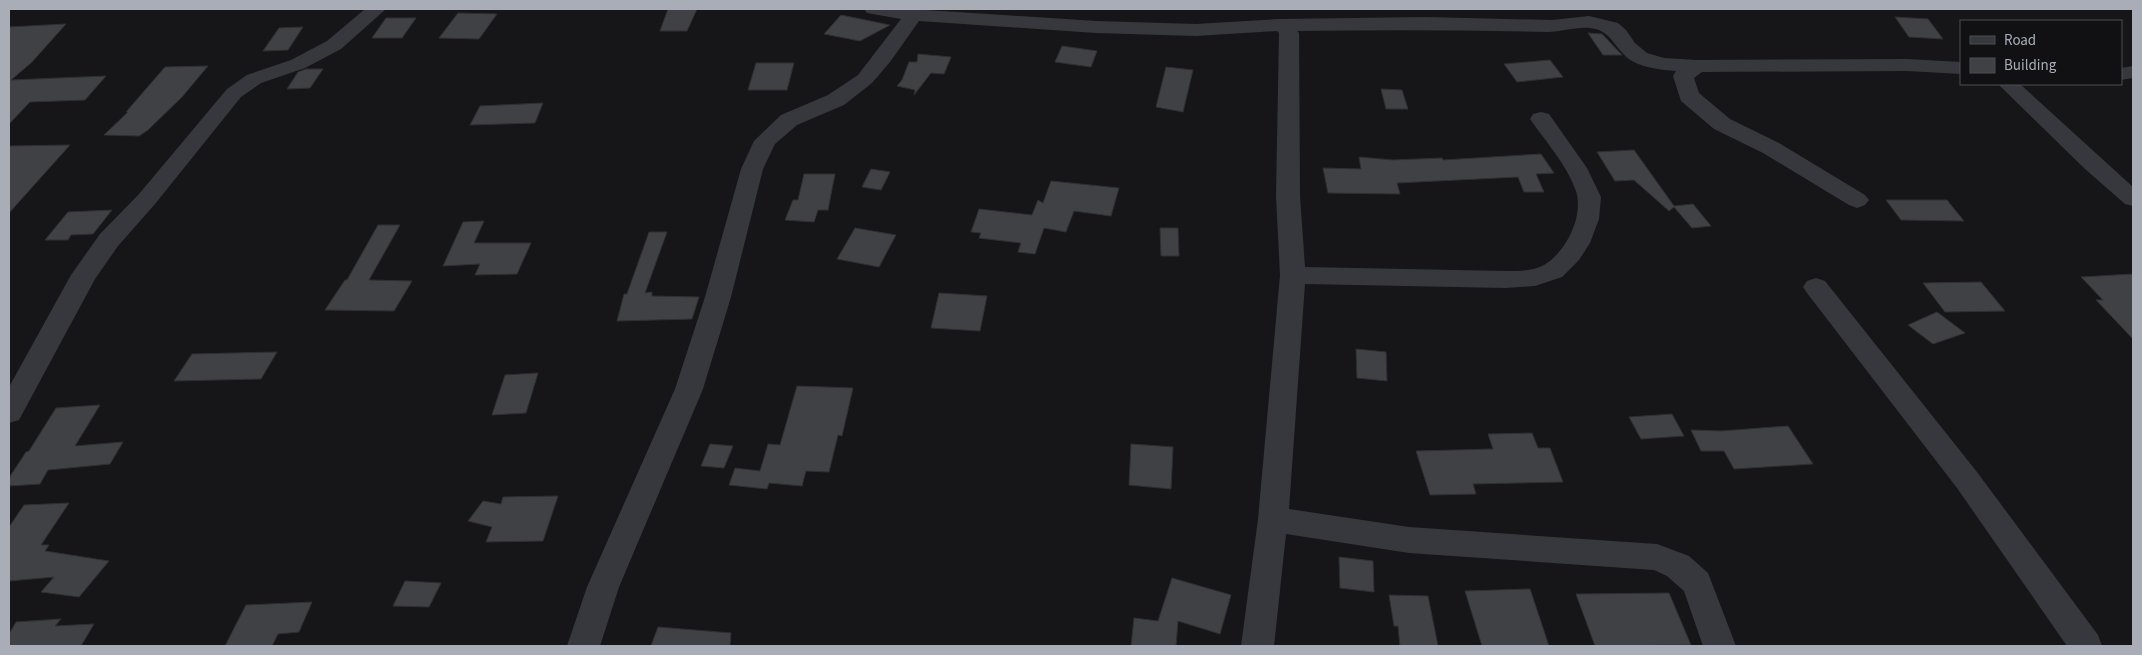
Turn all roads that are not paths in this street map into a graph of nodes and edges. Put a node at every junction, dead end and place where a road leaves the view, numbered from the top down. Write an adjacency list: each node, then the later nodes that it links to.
1 (376, 9): 14 (street)
2 (874, 9): 3 (street)
3 (914, 15): 5 (street); 16 (street)
4 (1336, 16): 5 (street); 6 (street)
5 (1279, 25): 12 (street)
6 (1697, 66): 7 (street); 11 (street)
7 (1960, 68)
8 (2009, 85): 10 (street)
9 (1541, 119): 12 (street)
10 (2133, 198)
11 (1857, 200)
12 (1293, 275): 15 (street)
13 (1816, 287): 19 (street)
14 (9, 412)
15 (1273, 519): 17 (street); 18 (street)
16 (583, 646)
17 (1256, 646)
18 (1719, 646)
19 (2086, 646)

